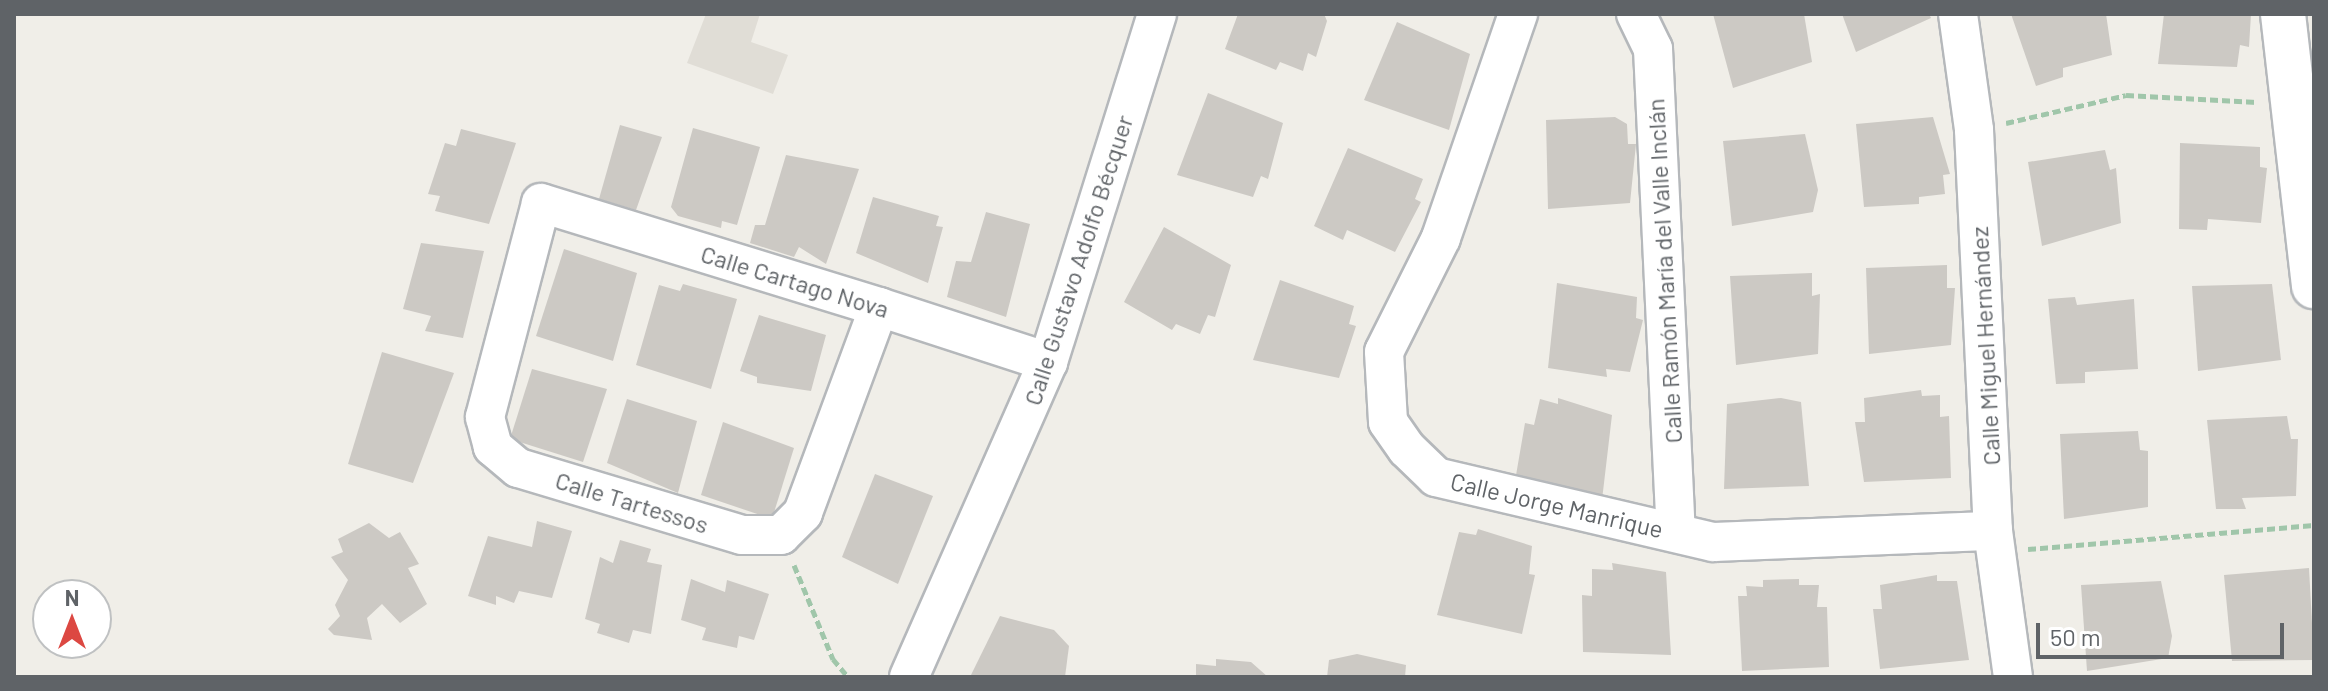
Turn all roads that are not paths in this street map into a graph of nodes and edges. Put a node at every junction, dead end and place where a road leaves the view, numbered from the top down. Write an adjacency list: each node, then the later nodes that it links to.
1 (1157, 14): 9 (street, Calle Gustavo Adolfo Bécquer)
2 (1518, 14): 10 (street, Calle Jorge Manrique)
3 (1636, 14): 10 (street, Calle Ramón María del Valle Inclán)
4 (1958, 14): 11 (street, Calle Miguel Hernández)
5 (2283, 14): 7 (main road)
6 (541, 203): 8 (street, Calle Cartago Nova); 8 (street, Calle Tartessos)
7 (2314, 286)
8 (879, 307): 9 (street, Calle Cartago Nova)
9 (1048, 362): 12 (street, Calle Gustavo Adolfo Bécquer)
10 (1676, 532): 11 (street, Calle Jorge Manrique)
11 (1995, 545): 13 (street, Calle Miguel Hernández)
12 (909, 677)
13 (2013, 677)

